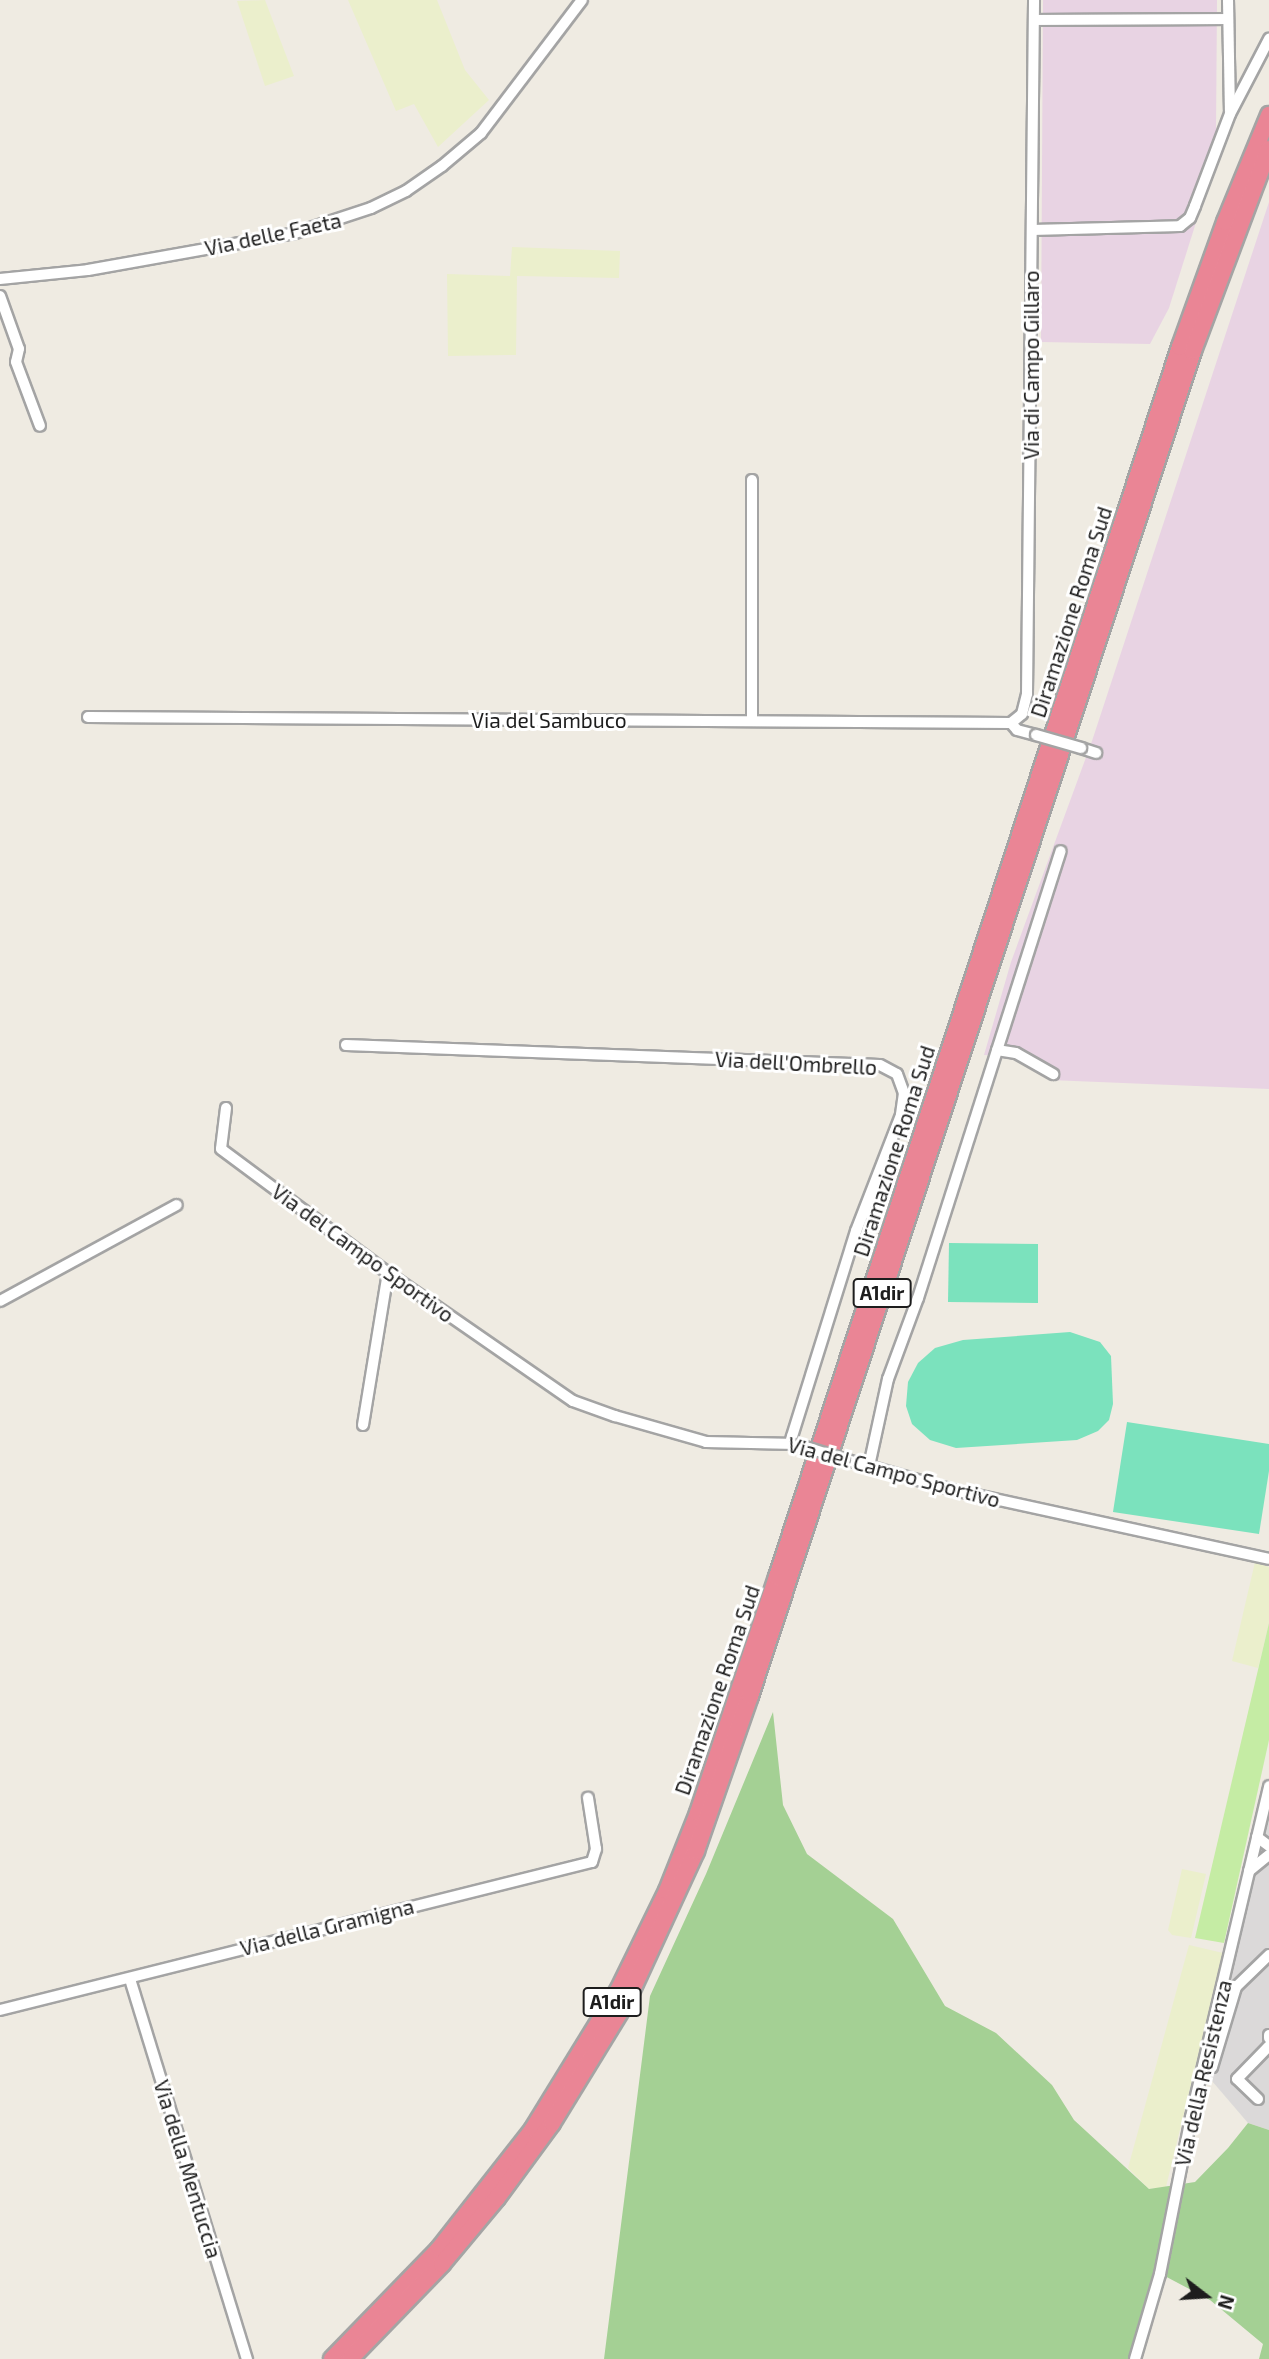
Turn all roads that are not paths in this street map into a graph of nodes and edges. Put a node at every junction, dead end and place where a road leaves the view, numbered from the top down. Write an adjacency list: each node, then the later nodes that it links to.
1 (582, 0): 11 (street, Via delle Faeta)
2 (1034, 0): 5 (street, Via di Campo Gillaro)
3 (1228, 0): 4 (street)
4 (1228, 19): 5 (street); 7 (street)
5 (1034, 20): 10 (street, Via di Campo Gillaro)
6 (1269, 38): 7 (street)
7 (1230, 114): 10 (street)
8 (1269, 115): 45 (highway, Diramazione Roma Sud / A1dir)
9 (1269, 149): 46 (highway, Diramazione Roma Sud / A1dir)
10 (1032, 230): 17 (street, Via di Campo Gillaro)
11 (0, 279)
12 (0, 296): 13 (street)
13 (40, 426)
14 (752, 480): 16 (street)
15 (88, 717): 16 (street, Via del Sambuco)
16 (752, 722): 17 (street, Via del Sambuco)
17 (1011, 723): 18 (street, bridge)
18 (1097, 753)
19 (1061, 851): 21 (street)
20 (346, 1045): 28 (street, Via dell'Ombrello)
21 (997, 1050): 22 (street); 29 (street)
22 (1053, 1074)
23 (226, 1108): 25 (street, Via del Campo Sportivo)
24 (177, 1205): 26 (street)
25 (388, 1273): 27 (street); 28 (street, Via del Campo Sportivo)
26 (0, 1301)
27 (363, 1424)
28 (794, 1444): 29 (street, Via del Campo Sportivo, bridge)
29 (869, 1466): 30 (street, Via del Campo Sportivo)
30 (1269, 1559)
31 (1268, 1793): 33 (street, Via della Resistenza)
32 (588, 1798): 39 (street, Via della Gramigna)
33 (1265, 1819): 34 (street, Via della Resistenza)
34 (1257, 1837): 35 (street); 37 (street, Via della Resistenza)
35 (1269, 1846)
36 (1269, 1854): 37 (street)
37 (1249, 1871): 42 (street, Via della Resistenza)
38 (1269, 1955): 42 (street)
39 (130, 1979): 40 (street, Via della Gramigna); 44 (street, Via della Mentuccia)
40 (0, 2010)
41 (1269, 2046): 43 (street)
42 (1203, 2069): 47 (street, Via della Resistenza)
43 (1258, 2099)
44 (247, 2359)
45 (331, 2359)
46 (350, 2359)
47 (1135, 2359)

